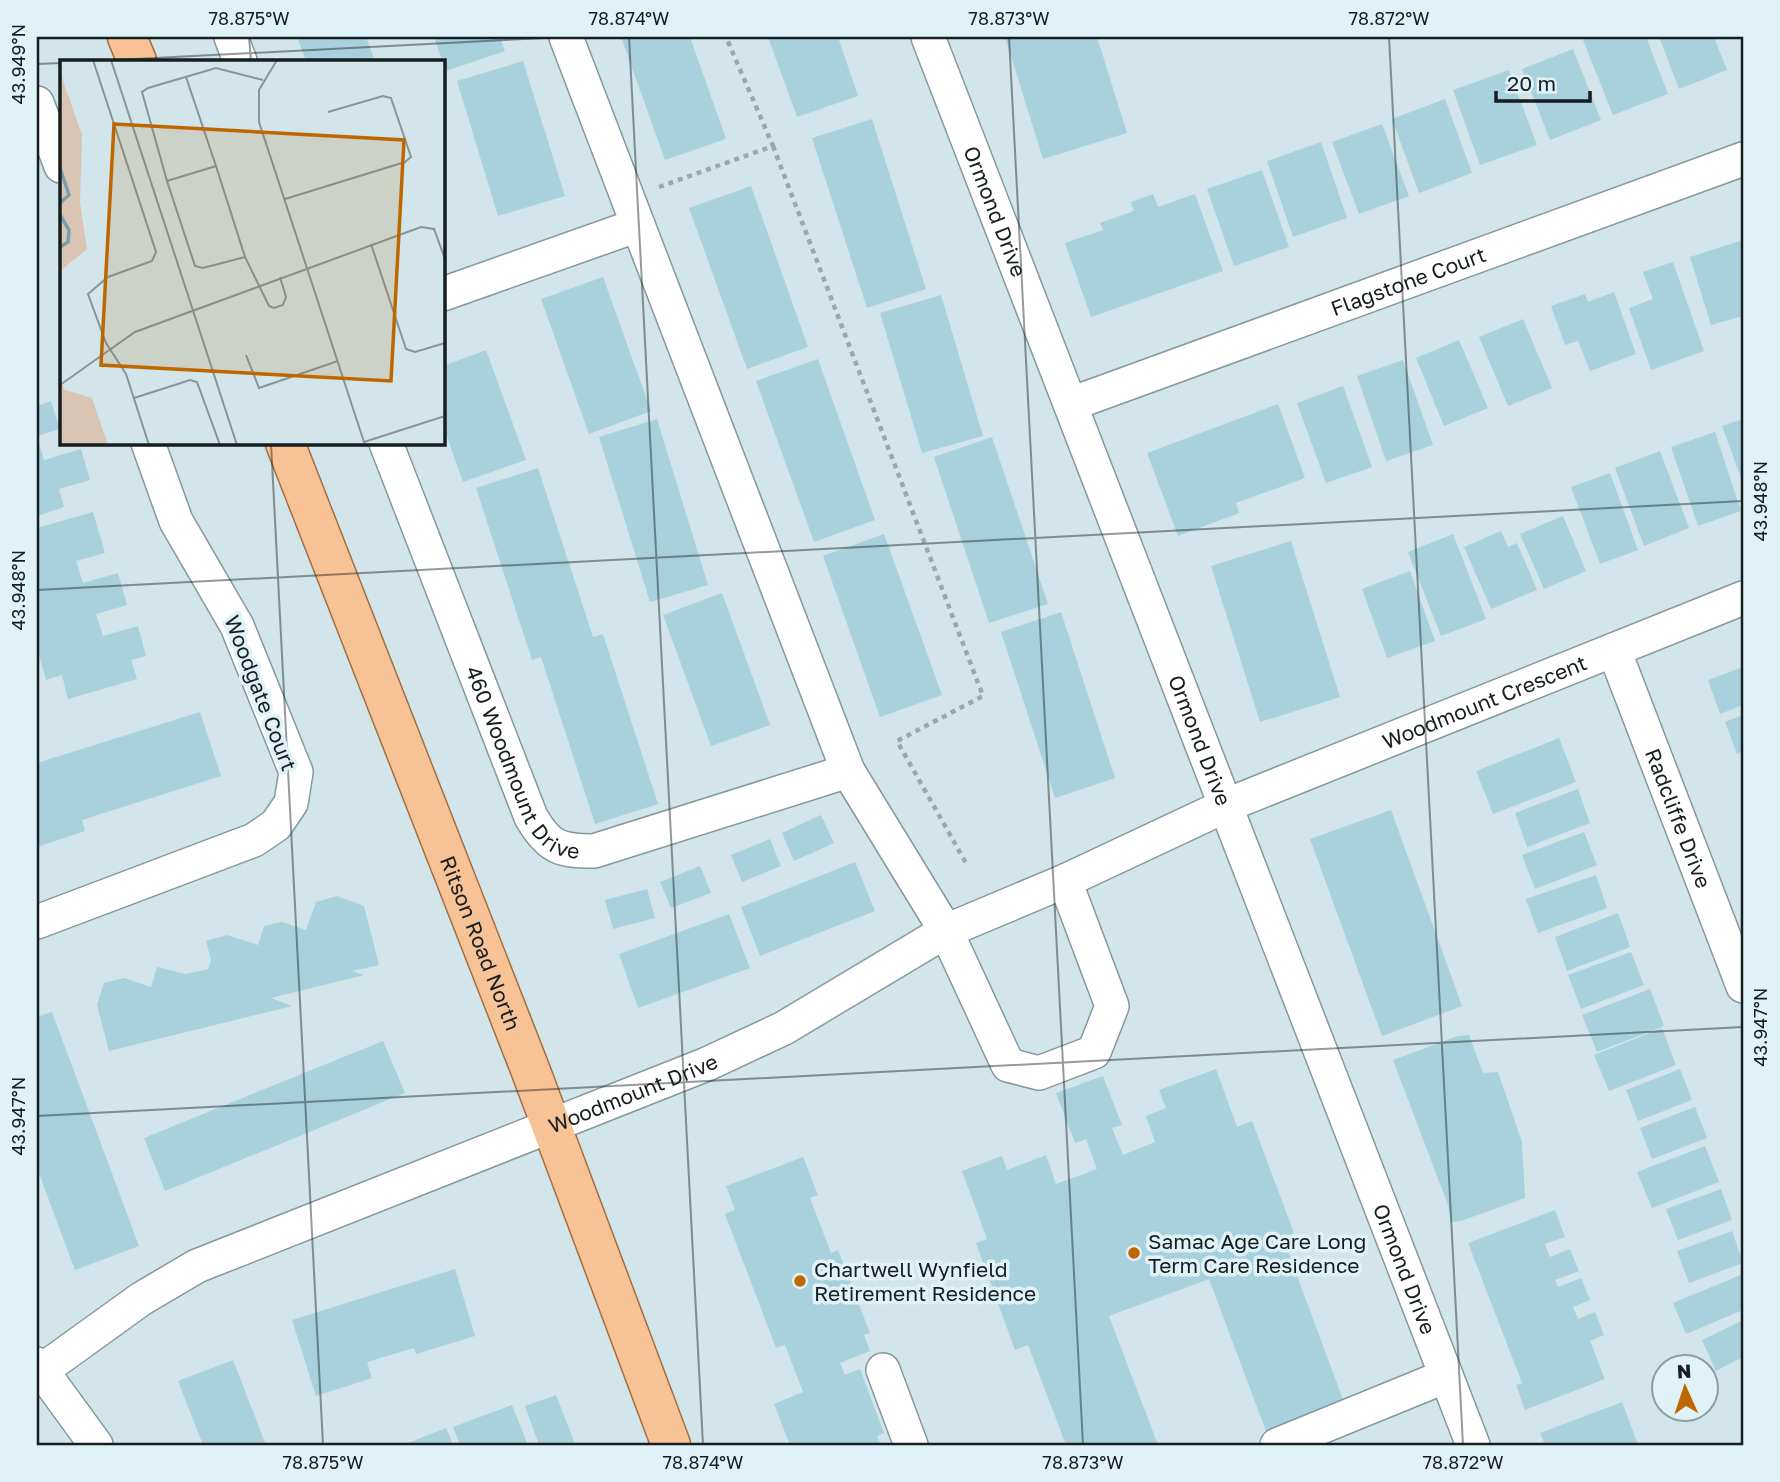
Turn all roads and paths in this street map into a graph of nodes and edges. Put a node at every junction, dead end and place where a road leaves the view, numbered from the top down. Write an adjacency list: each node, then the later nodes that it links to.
1 (127, 37): 6 (main road)
2 (231, 37): 7 (street)
3 (566, 37): 12 (street)
4 (726, 37): 9 (path)
5 (928, 37): 14 (street, Ormond Drive)
6 (137, 60)
7 (240, 60)
8 (37, 103): 11 (street)
9 (773, 146): 12 (path); 22 (path)
10 (1743, 159): 14 (street, Flagstone Court)
11 (60, 163)
12 (634, 211): 13 (street); 20 (street)
13 (444, 294)
14 (1071, 404): 21 (street, Ormond Drive)
15 (148, 444): 24 (street, Woodgate Court)
16 (285, 444): 27 (main road, Ritson Road North)
17 (386, 444): 20 (street, 460 Woodmount Drive)
18 (1743, 598): 19 (street, Woodmount Crescent)
19 (1614, 650): 21 (street, Woodmount Crescent); 26 (street, Radcliffe Drive)
20 (848, 771): 25 (street)
21 (1227, 805): 23 (street, Woodmount Drive); 30 (street, Ormond Drive)
22 (965, 863)
23 (1065, 881): 25 (street, Woodmount Drive); 25 (street)
24 (37, 922)
25 (946, 931): 27 (street, Woodmount Drive)
26 (1743, 986)
27 (550, 1127): 28 (street, Woodmount Drive); 32 (main road, Ritson Road North)
28 (38, 1369): 31 (street)
29 (883, 1370): 33 (street)
30 (1446, 1376): 34 (street); 35 (street, Ormond Drive)
31 (96, 1445)
32 (671, 1445)
33 (911, 1445)
34 (1277, 1445)
35 (1473, 1445)

